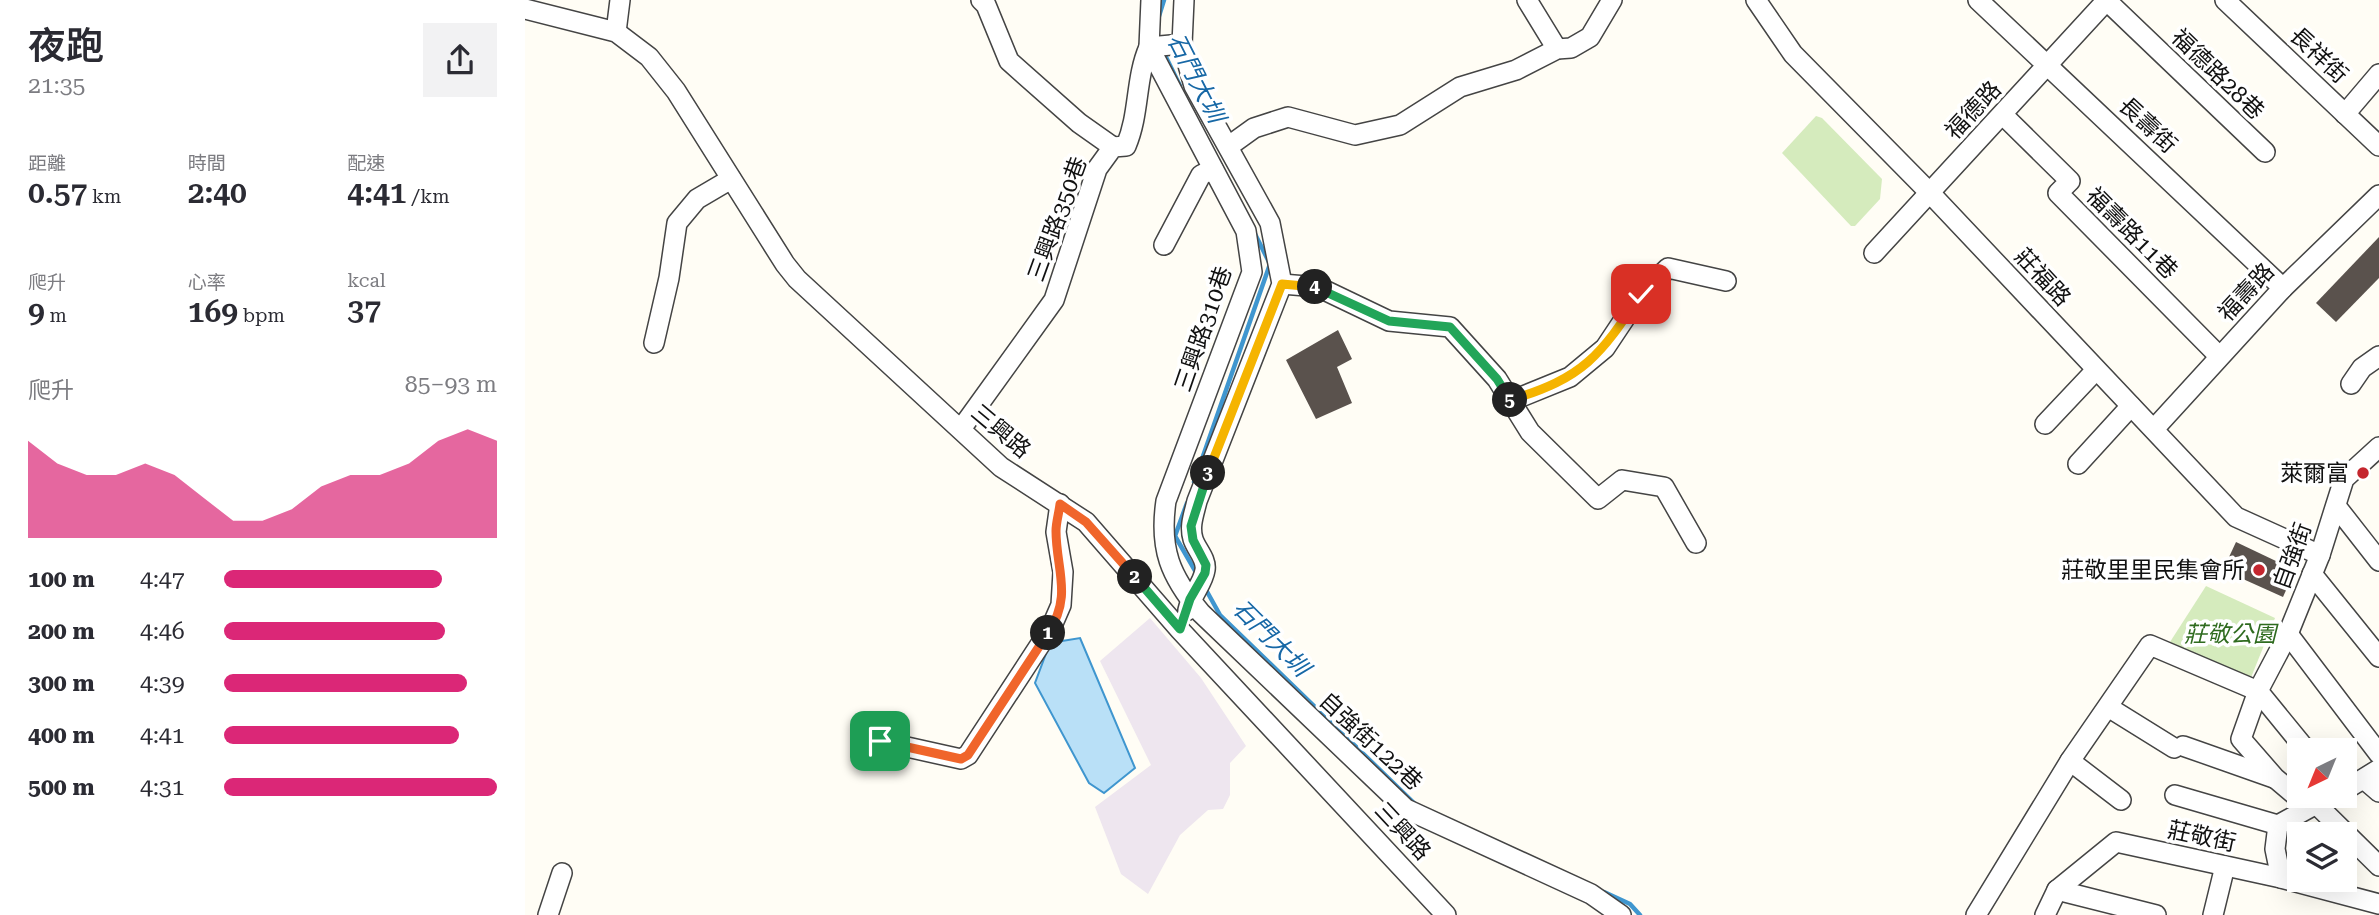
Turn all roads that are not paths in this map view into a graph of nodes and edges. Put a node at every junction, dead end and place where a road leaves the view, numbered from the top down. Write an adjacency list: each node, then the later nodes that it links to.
1 (620, 0): 12 (street)
2 (981, 0): 22 (street)
3 (1151, 0): 14 (street)
4 (1184, 0): 13 (street)
5 (1527, 0): 15 (street)
6 (1612, 0): 15 (street)
7 (1756, 0): 26 (street, 莊福路)
8 (1978, 0): 16 (street, 長壽街)
9 (2225, 0): 18 (street, 長祥街)
10 (2107, 1): 16 (street, 福德路); 23 (street, 福德路28巷)
11 (525, 9): 12 (street, 三興路)
12 (616, 32): 25 (street, 三興路)
13 (1179, 44): 14 (street); 20 (street)
14 (1152, 47): 22 (street, 三興路350巷); 24 (street, 三興路310巷)
15 (1557, 49): 20 (street)
16 (2048, 65): 19 (street, 福德路); 32 (street, 長壽街)
17 (2379, 74): 18 (street)
18 (2345, 114): 21 (street, 長祥街)
19 (2003, 115): 26 (street, 福德路); 34 (street, 福壽路11巷)
20 (1229, 146): 31 (street)
21 (2379, 146)
22 (1114, 148): 41 (street, 三興路350巷)
23 (2265, 152)
24 (1213, 169): 28 (street); 51 (street, 三興路310巷)
25 (731, 179): 33 (street); 41 (street, 三興路)
26 (1930, 193): 29 (street, 福德路); 36 (street, 莊福路)
27 (2379, 195): 32 (street, 福壽路)
28 (1164, 245)
29 (1874, 253)
30 (1726, 281): 38 (street)
31 (1282, 284): 38 (street); 51 (street)
32 (2283, 288): 34 (street, 福壽路)
33 (654, 343)
34 (2220, 356): 42 (street, 福壽路)
35 (2379, 356): 37 (street)
36 (2096, 370): 39 (street, 莊福路); 40 (street)
37 (2351, 384)
38 (1511, 401): 47 (street)
39 (2131, 406): 42 (street, 莊福路); 44 (street)
40 (2045, 424)
41 (961, 429): 45 (street, 三興路)
42 (2154, 429): 48 (street, 莊福路)
43 (2379, 447): 46 (street, 自強街)
44 (2078, 464)
45 (1060, 504): 52 (street, 三興路); 58 (street)
46 (2336, 506): 48 (street, 自強街); 49 (street)
47 (1696, 543)
48 (2321, 555): 50 (street, 自強街)
49 (2379, 561)
50 (2312, 574): 53 (street, 自強街); 54 (street)
51 (1191, 598): 52 (street); 78 (street, 自強街122巷)
52 (1180, 629): 77 (street, 三興路)
53 (2288, 634): 55 (street, 自強街); 59 (street)
54 (2379, 657)
55 (2259, 691): 56 (street); 57 (street); 61 (street, 自強街)
56 (2108, 708): 60 (street); 61 (street)
57 (2297, 738)
58 (880, 741)
59 (2379, 754)
60 (2070, 761): 66 (street); 79 (street)
61 (2275, 778): 63 (street)
62 (2374, 781): 64 (street)
63 (2287, 785)
64 (2357, 786)
65 (2175, 794): 69 (street)
66 (2121, 800)
67 (2308, 808): 69 (street)
68 (2324, 808): 71 (street)
69 (2279, 825): 73 (street)
70 (2225, 866): 73 (street, 莊敬街); 74 (street, 莊敬街); 82 (street)
71 (2379, 866)
72 (562, 873): 76 (street)
73 (2281, 878): 75 (street, 莊敬街)
74 (2057, 890): 80 (street, 莊敬街); 81 (street)
75 (2370, 907)
76 (548, 915)
77 (1445, 915)
78 (1621, 915)
79 (1976, 915)
80 (2045, 915)
81 (2155, 915)
82 (2213, 915)

